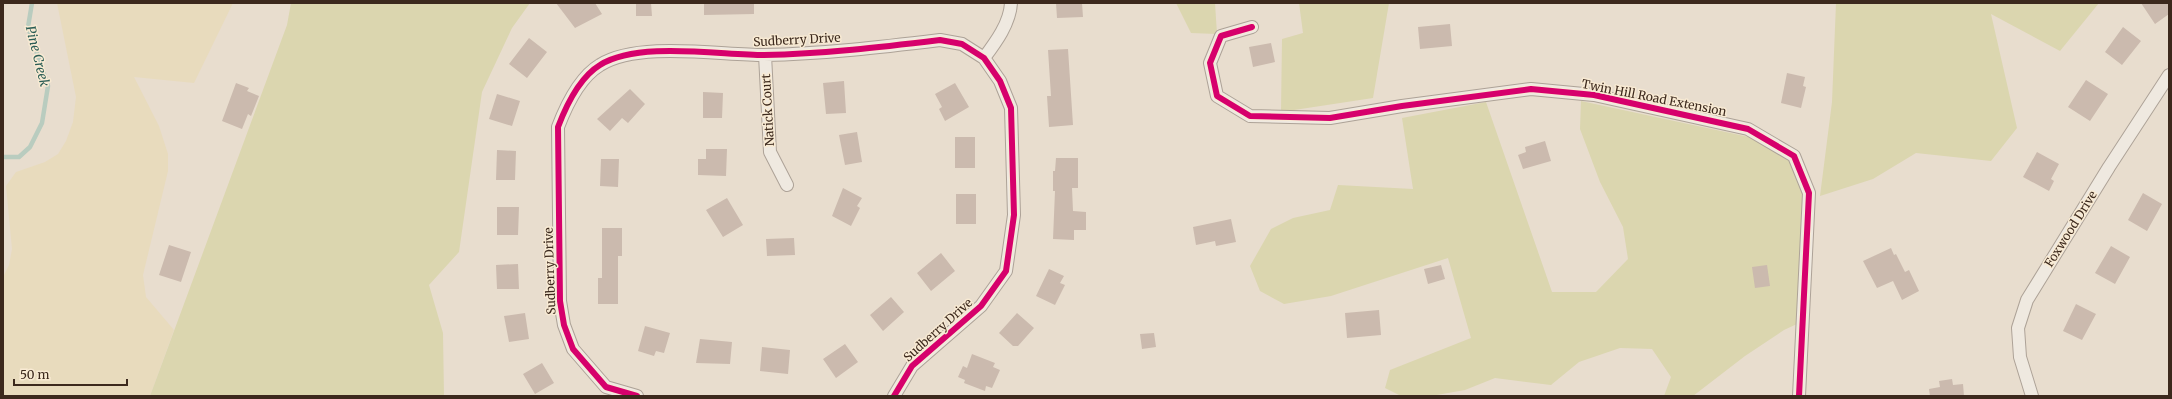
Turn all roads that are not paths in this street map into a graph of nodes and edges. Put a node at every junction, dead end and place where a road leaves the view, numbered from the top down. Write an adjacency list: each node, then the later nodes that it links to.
1 (1012, 3): 4 (street)
2 (1252, 27): 9 (street, Twin Hill Road Extension)
3 (765, 54): 4 (street, Sudberry Drive); 6 (street, Natick Court); 7 (street, Sudberry Drive)
4 (984, 58): 8 (street, Sudberry Drive)
5 (2169, 75): 10 (street, Foxwood Drive)
6 (787, 185)
7 (637, 396)
8 (894, 396)
9 (1799, 396)
10 (2032, 396)

